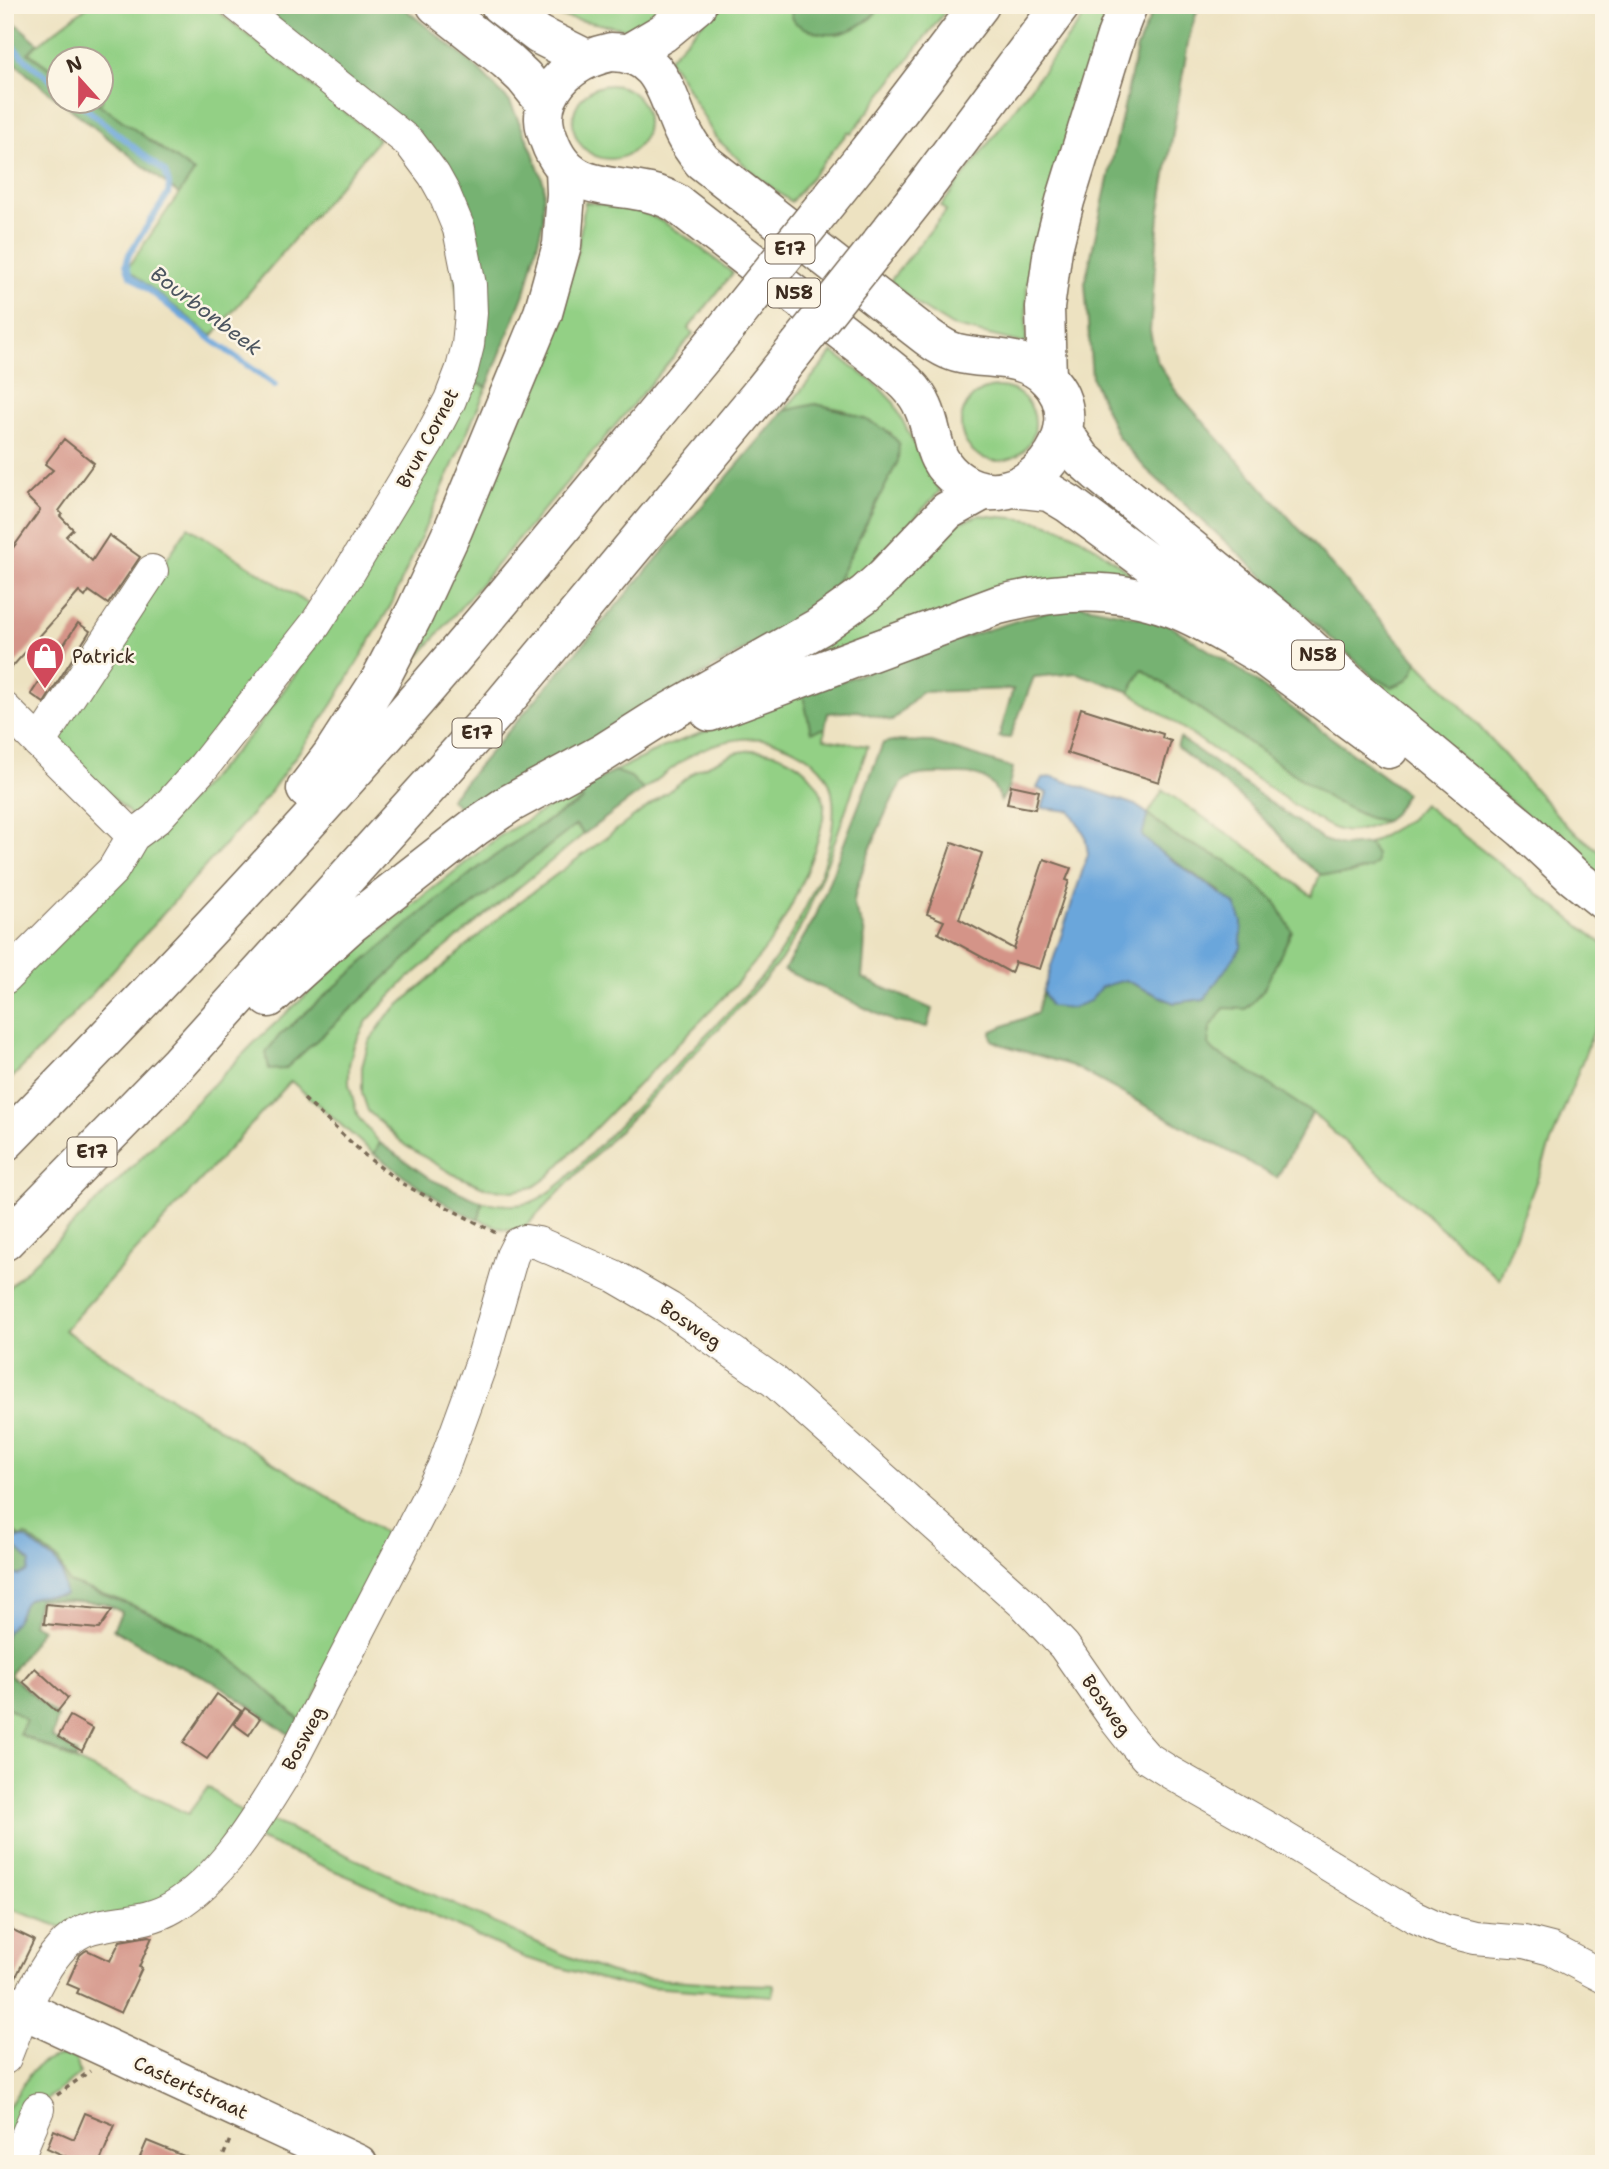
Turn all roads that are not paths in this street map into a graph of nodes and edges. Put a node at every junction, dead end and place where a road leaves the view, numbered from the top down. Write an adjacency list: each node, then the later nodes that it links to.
1 (237, 5): 20 (street, Brun Cornet)
2 (436, 5): 10 (main road)
3 (500, 5): 9 (main road)
4 (697, 5): 8 (main road)
5 (980, 5): 21 (main road, E17, bridge)
6 (1061, 5): 25 (main road, E17, bridge)
7 (1128, 5): 12 (main road)
8 (629, 53): 9 (main road); 12 (main road, N58)
9 (587, 59): 10 (main road)
10 (545, 104): 11 (main road)
11 (565, 169): 14 (main road, N58); 21 (main road)
12 (1047, 378): 13 (main road)
13 (1063, 433): 14 (main road); 22 (main road, N58)
14 (998, 489): 16 (main road, N58); 19 (main road)
15 (152, 571): 18 (street)
16 (1263, 656): 19 (main road); 22 (main road, N58)
17 (5, 709): 18 (street)
18 (39, 743): 20 (street)
19 (603, 752): 25 (main road)
20 (133, 836): 24 (street, Brun Cornet)
21 (284, 848): 26 (main road, E17)
22 (1574, 877): 23 (main road, N58)
23 (1604, 901)
24 (5, 978)
25 (179, 1063): 27 (main road, E17)
26 (5, 1142)
27 (5, 1241)
28 (1604, 1977): 29 (street, Bosweg)
29 (15, 2006): 30 (street, Bosweg); 33 (main road, Castertstraat)
30 (5, 2058)
31 (38, 2109): 32 (street)
32 (15, 2164)
33 (358, 2164)

